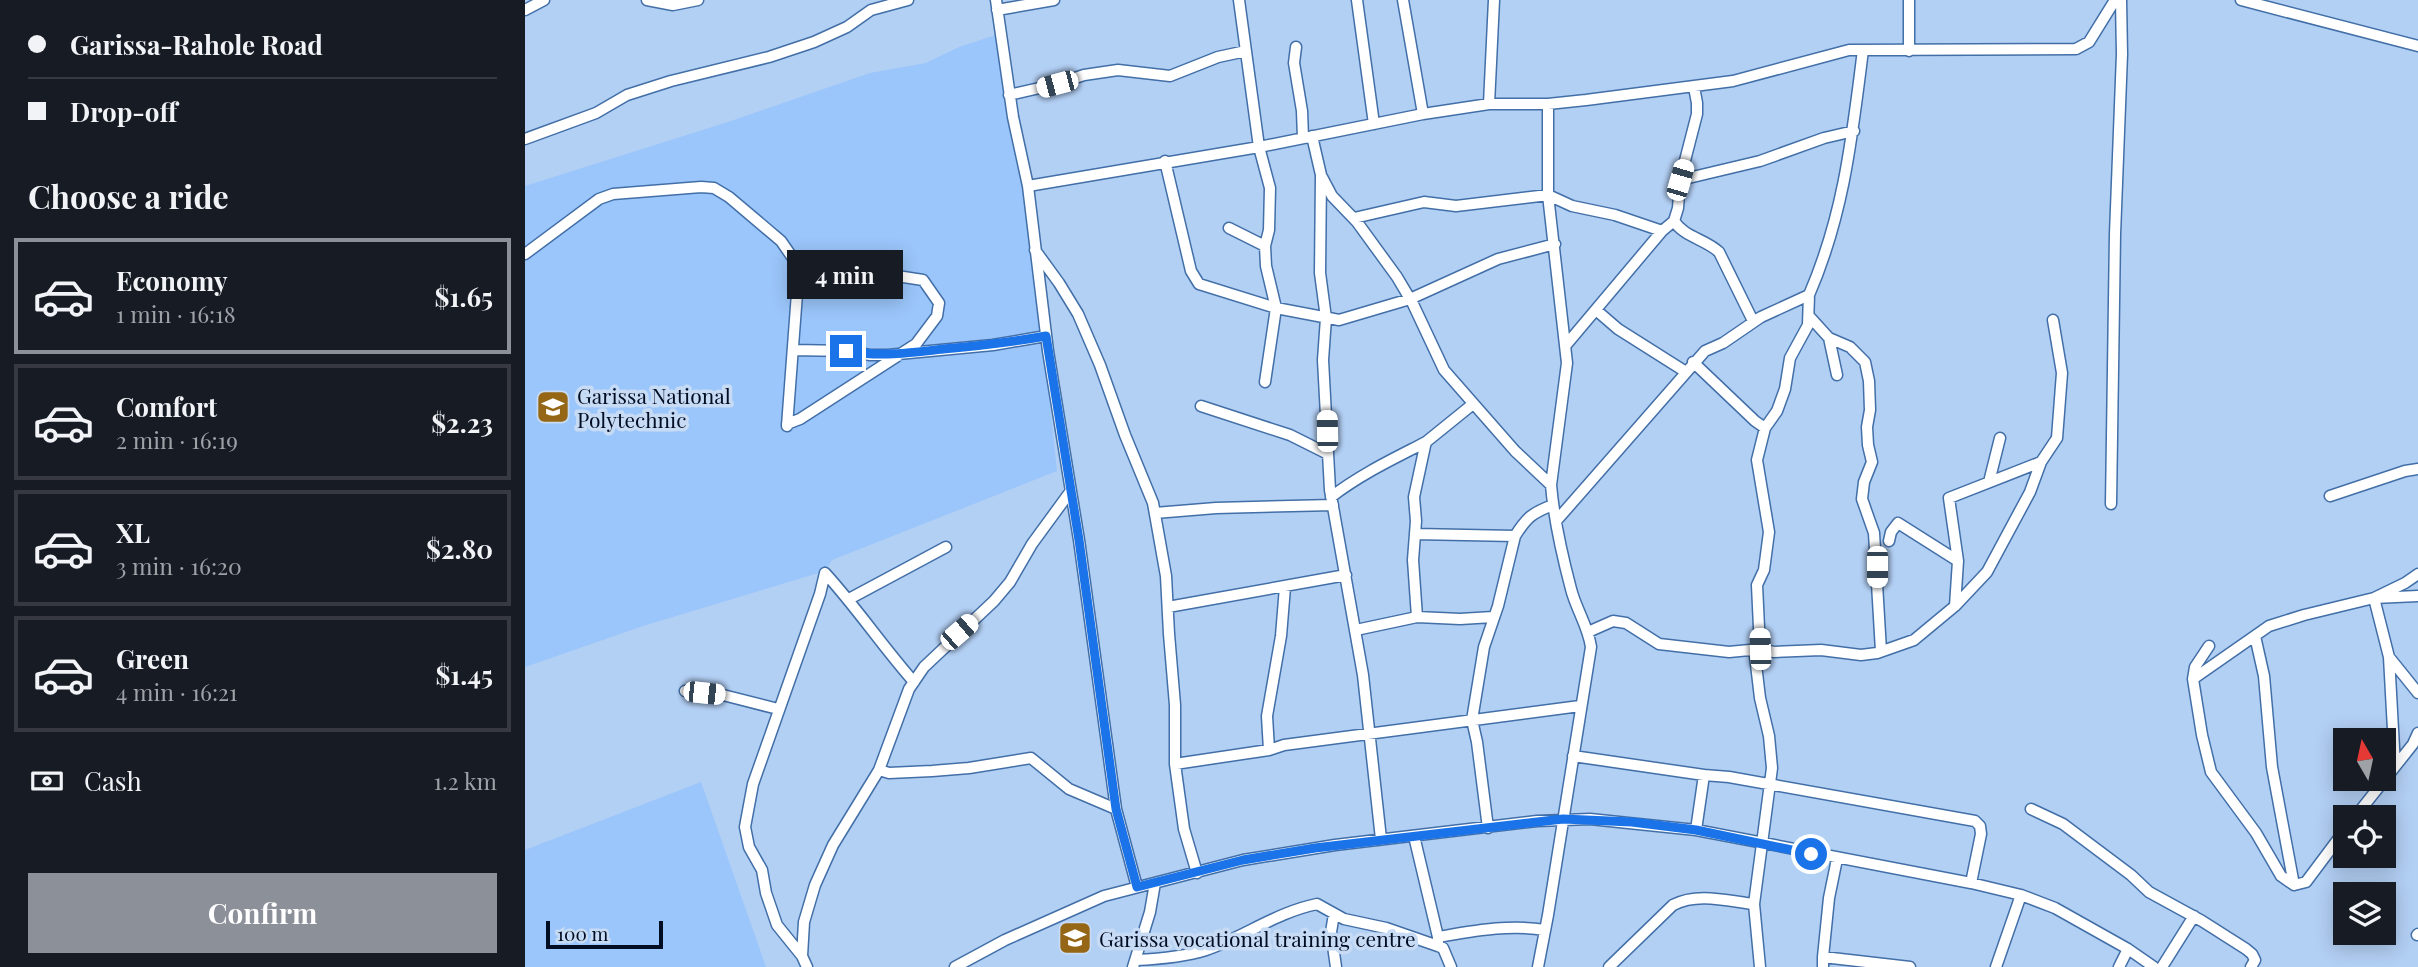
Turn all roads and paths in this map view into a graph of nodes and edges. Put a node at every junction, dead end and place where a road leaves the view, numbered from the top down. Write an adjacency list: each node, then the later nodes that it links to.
1 (544, 0): 15 (street)
2 (647, 0): 3 (street)
3 (698, 0)
4 (908, 0): 29 (street)
5 (1054, 0): 14 (street)
6 (1239, 0): 19 (street)
7 (1357, 0): 26 (street)
8 (1403, 0): 25 (street)
9 (1494, 0): 23 (street)
10 (1909, 0): 20 (street)
11 (2115, 0): 20 (street)
12 (2121, 0): 75 (street)
13 (2241, 0): 16 (street)
14 (996, 5): 22 (street)
15 (525, 10)
16 (2418, 46)
17 (1296, 47): 28 (street)
18 (1863, 50): 20 (street); 21 (street); 27 (street)
19 (1246, 51): 22 (street); 30 (street)
20 (1909, 51)
21 (1694, 87): 24 (street); 33 (street)
22 (1009, 95): 34 (street)
23 (1489, 104): 24 (street); 25 (street)
24 (1548, 104): 35 (street)
25 (1423, 114): 26 (street)
26 (1374, 124): 28 (street)
27 (1854, 131): 33 (street); 45 (street)
28 (1308, 137): 30 (street); 32 (street)
29 (525, 139)
30 (1259, 147): 31 (street); 41 (street)
31 (1164, 162): 34 (street); 47 (street)
32 (1321, 175): 36 (street); 50 (street)
33 (1680, 180): 37 (street)
34 (1028, 186): 42 (street)
35 (1548, 195): 36 (street); 39 (street); 40 (street)
36 (1354, 218): 46 (street)
37 (1674, 221): 39 (street); 52 (street)
38 (1229, 228): 41 (street)
39 (1662, 232): 48 (street)
40 (1555, 244): 46 (street); 55 (street)
41 (1265, 246): 47 (street)
42 (1035, 250): 53 (street); 77 (street)
43 (525, 254): 56 (street)
44 (884, 274): 57 (street)
45 (1809, 295): 49 (street); 52 (street)
46 (1410, 299): 50 (street); 62 (street)
47 (1276, 308): 50 (street); 61 (street)
48 (1596, 310): 55 (street); 59 (street)
49 (1809, 316): 54 (street); 64 (street)
50 (1326, 318): 67 (street)
51 (2053, 320): 68 (street)
52 (1753, 321): 58 (street)
53 (1046, 336): 57 (street); 72 (street)
54 (1829, 338): 60 (street); 99 (street)
55 (1566, 345): 71 (street)
56 (794, 350): 57 (street); 57 (street)
57 (899, 354)
58 (1693, 362): 59 (street); 64 (street)
59 (1686, 372): 78 (street)
60 (1837, 375)
61 (1265, 382)
62 (1473, 404): 66 (street); 71 (street)
63 (1201, 406): 67 (street)
64 (1765, 428): 98 (street)
65 (2000, 438): 70 (street)
66 (1426, 442): 74 (street); 79 (street)
67 (1328, 454): 74 (street)
68 (2041, 462): 70 (street); 90 (street)
69 (2418, 470): 73 (street)
70 (1989, 482): 83 (street)
71 (1551, 485): 76 (street)
72 (1070, 492): 102 (street); 120 (street)
73 (2330, 496)
74 (1332, 501): 77 (street); 85 (street)
75 (2111, 504)
76 (1553, 505): 78 (street); 80 (street)
77 (1155, 513): 91 (street)
78 (1557, 520): 95 (street)
79 (1415, 534): 80 (street); 92 (street)
80 (1515, 536): 93 (street)
81 (1889, 541): 83 (street)
82 (946, 547): 89 (street)
83 (1958, 561): 90 (street)
84 (2418, 574): 88 (street)
85 (1346, 575): 86 (street); 94 (street)
86 (1285, 587): 91 (street); 111 (street)
87 (2418, 596): 88 (street)
88 (2374, 598): 96 (street); 100 (street)
89 (849, 599): 102 (street); 106 (street)
90 (1955, 606): 99 (street)
91 (1168, 607): 113 (street)
92 (1417, 617): 93 (street); 94 (street)
93 (1493, 617): 107 (street)
94 (1356, 630): 110 (street)
95 (1588, 632): 98 (street); 105 (street)
96 (2255, 636): 101 (street); 133 (street)
97 (2209, 646): 101 (street)
98 (1760, 649): 99 (street); 117 (street)
99 (1881, 651)
100 (2389, 656): 104 (street); 108 (street)
101 (2193, 680): 133 (street)
102 (914, 682): 115 (street)
103 (685, 691): 106 (street)
104 (2418, 693)
105 (1580, 706): 107 (street); 112 (street)
106 (778, 709): 142 (street)
107 (1472, 720): 110 (street); 123 (street)
108 (2393, 728)
109 (2418, 733): 114 (street)
110 (1369, 736): 111 (street); 126 (street)
111 (1269, 750): 113 (street)
112 (1573, 755): 116 (street); 122 (street)
113 (1175, 764): 130 (street)
114 (2396, 765)
115 (879, 770): 120 (street); 142 (street)
116 (1704, 775): 117 (street); 124 (street)
117 (1769, 785): 127 (street); 132 (street)
118 (2375, 791): 119 (street)
119 (2364, 805)
120 (1116, 809): 134 (street)
121 (2031, 809): 138 (street)
122 (1563, 819): 123 (street); 124 (street); 139 (street)
123 (1488, 828): 125 (street)
124 (1696, 830): 127 (street)
125 (1414, 836): 126 (street); 140 (street)
126 (1381, 839): 130 (street)
127 (1761, 844): 129 (street); 136 (street)
128 (2333, 846): 133 (street)
129 (1836, 859): 132 (street); 143 (street)
130 (1197, 873): 131 (street)
131 (1155, 883): 134 (street); 144 (street)
132 (1971, 883): 135 (street)
133 (2294, 885)
134 (1137, 887): 146 (street)
135 (2021, 895): 141 (street); 153 (street)
136 (1754, 904): 150 (street); 151 (street)
137 (1334, 914): 140 (street); 144 (street); 147 (street)
138 (2194, 916): 156 (street); 157 (street)
139 (1545, 930): 140 (street); 149 (street)
140 (1438, 941): 148 (street)
141 (2128, 949): 154 (street); 155 (street)
142 (802, 956): 145 (street)
143 (1823, 962): 152 (street)
144 (1135, 963)
145 (807, 967)
146 (955, 967)
147 (1336, 967)
148 (1451, 967)
149 (1538, 967)
150 (1609, 967)
151 (1760, 967)
152 (1910, 967)
153 (1996, 967)
154 (2119, 967)
155 (2154, 967)
156 (2162, 967)
157 (2251, 967)

